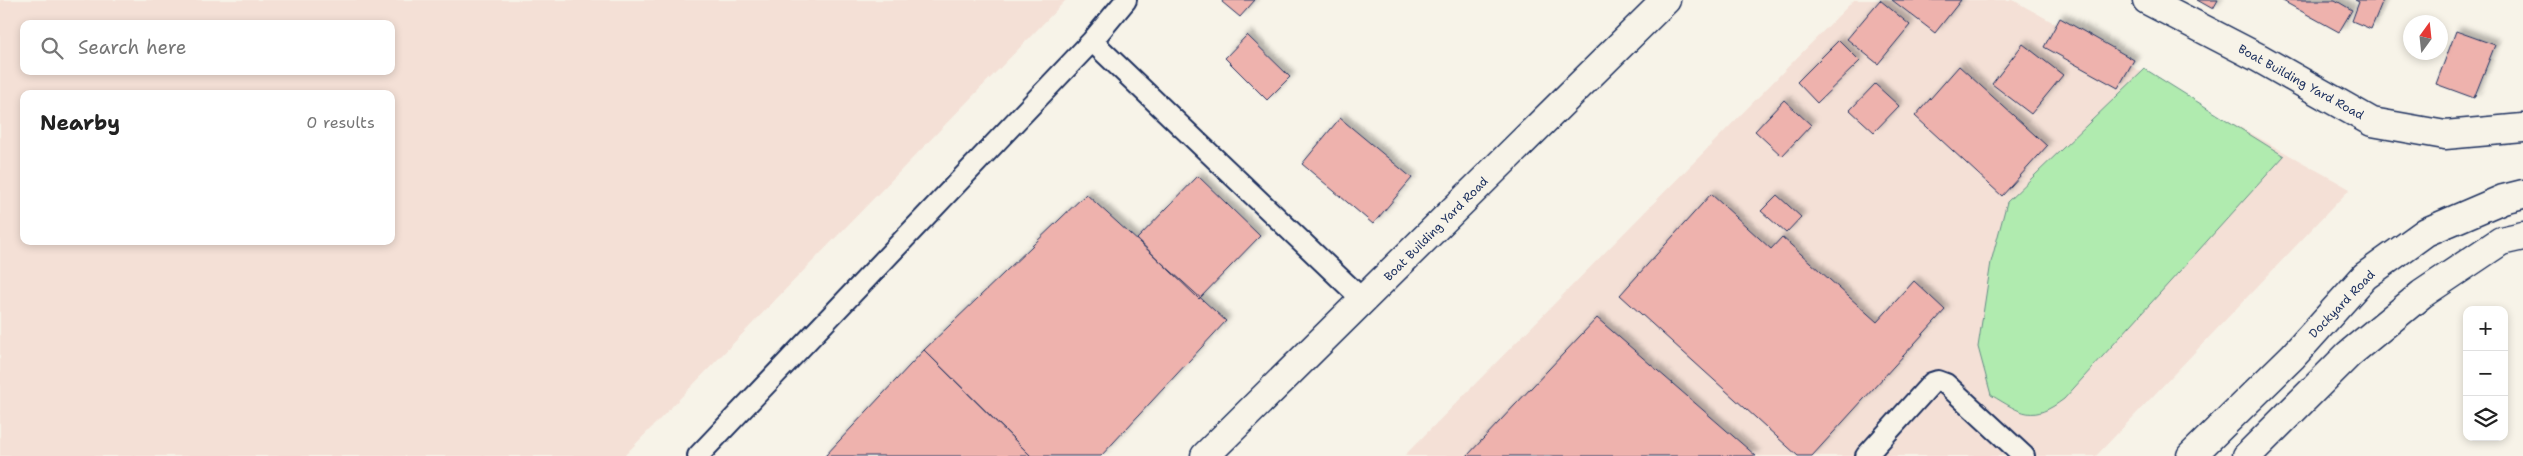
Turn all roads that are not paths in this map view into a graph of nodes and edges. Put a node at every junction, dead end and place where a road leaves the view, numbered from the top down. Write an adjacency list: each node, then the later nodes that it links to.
1 (1126, 0): 4 (lane)
2 (1666, 0): 8 (street, Boat Building Yard Road)
3 (2147, 0): 5 (street, Boat Building Yard Road)
4 (1092, 41): 8 (lane); 10 (lane)
5 (2523, 128)
6 (2523, 194): 13 (street, Dockyard Road)
7 (2523, 236): 14 (street)
8 (1364, 301): 11 (street, Boat Building Yard Road)
9 (2019, 454): 12 (lane)
10 (698, 456)
11 (1205, 456)
12 (1866, 456)
13 (2191, 456)
14 (2247, 456)

